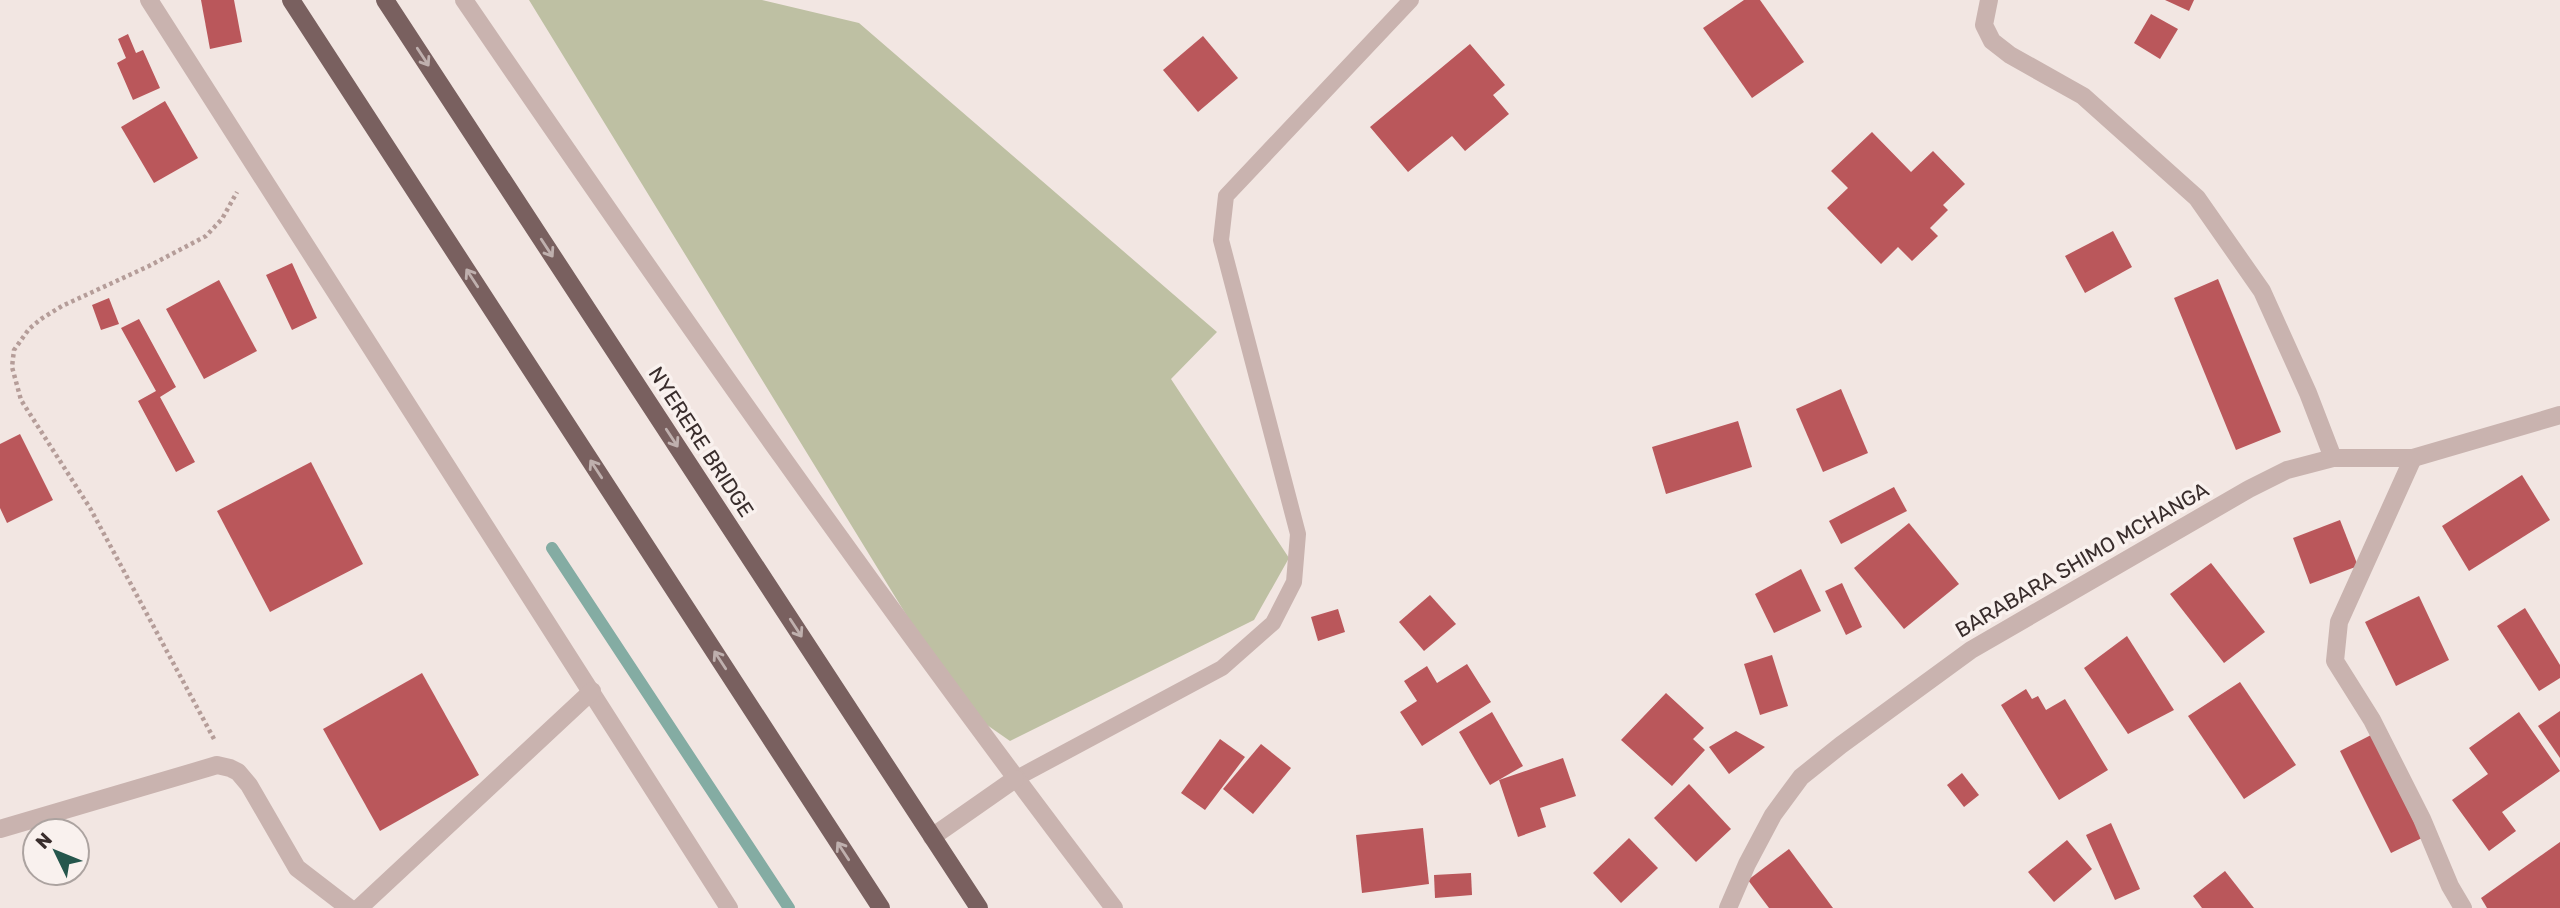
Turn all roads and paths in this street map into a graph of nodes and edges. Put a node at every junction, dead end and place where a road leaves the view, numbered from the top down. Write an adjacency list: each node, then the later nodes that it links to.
1 (149, 0): 7 (street)
2 (291, 0): 19 (main road, one-way to 2)
3 (385, 0): 15 (main road, NYERERE BRIDGE, one-way to 15)
4 (464, 0): 13 (street)
5 (1411, 0): 13 (lane)
6 (1989, 0): 9 (street)
7 (253, 163): 11 (street); 12 (path)
8 (2560, 415): 10 (street, BARABARA SHIMO MCHANGA)
9 (2333, 458): 10 (street, BARABARA SHIMO MCHANGA); 22 (street, BARABARA SHIMO MCHANGA)
10 (2413, 458): 23 (street)
11 (592, 691): 17 (street); 18 (street)
12 (230, 768): 14 (street); 16 (street)
13 (1015, 779): 15 (street); 21 (street)
14 (0, 829)
15 (932, 837): 20 (main road, NYERERE BRIDGE)
16 (349, 908)
17 (359, 908)
18 (729, 908)
19 (881, 908)
20 (979, 908)
21 (1114, 908)
22 (1728, 908)
23 (2463, 908)

